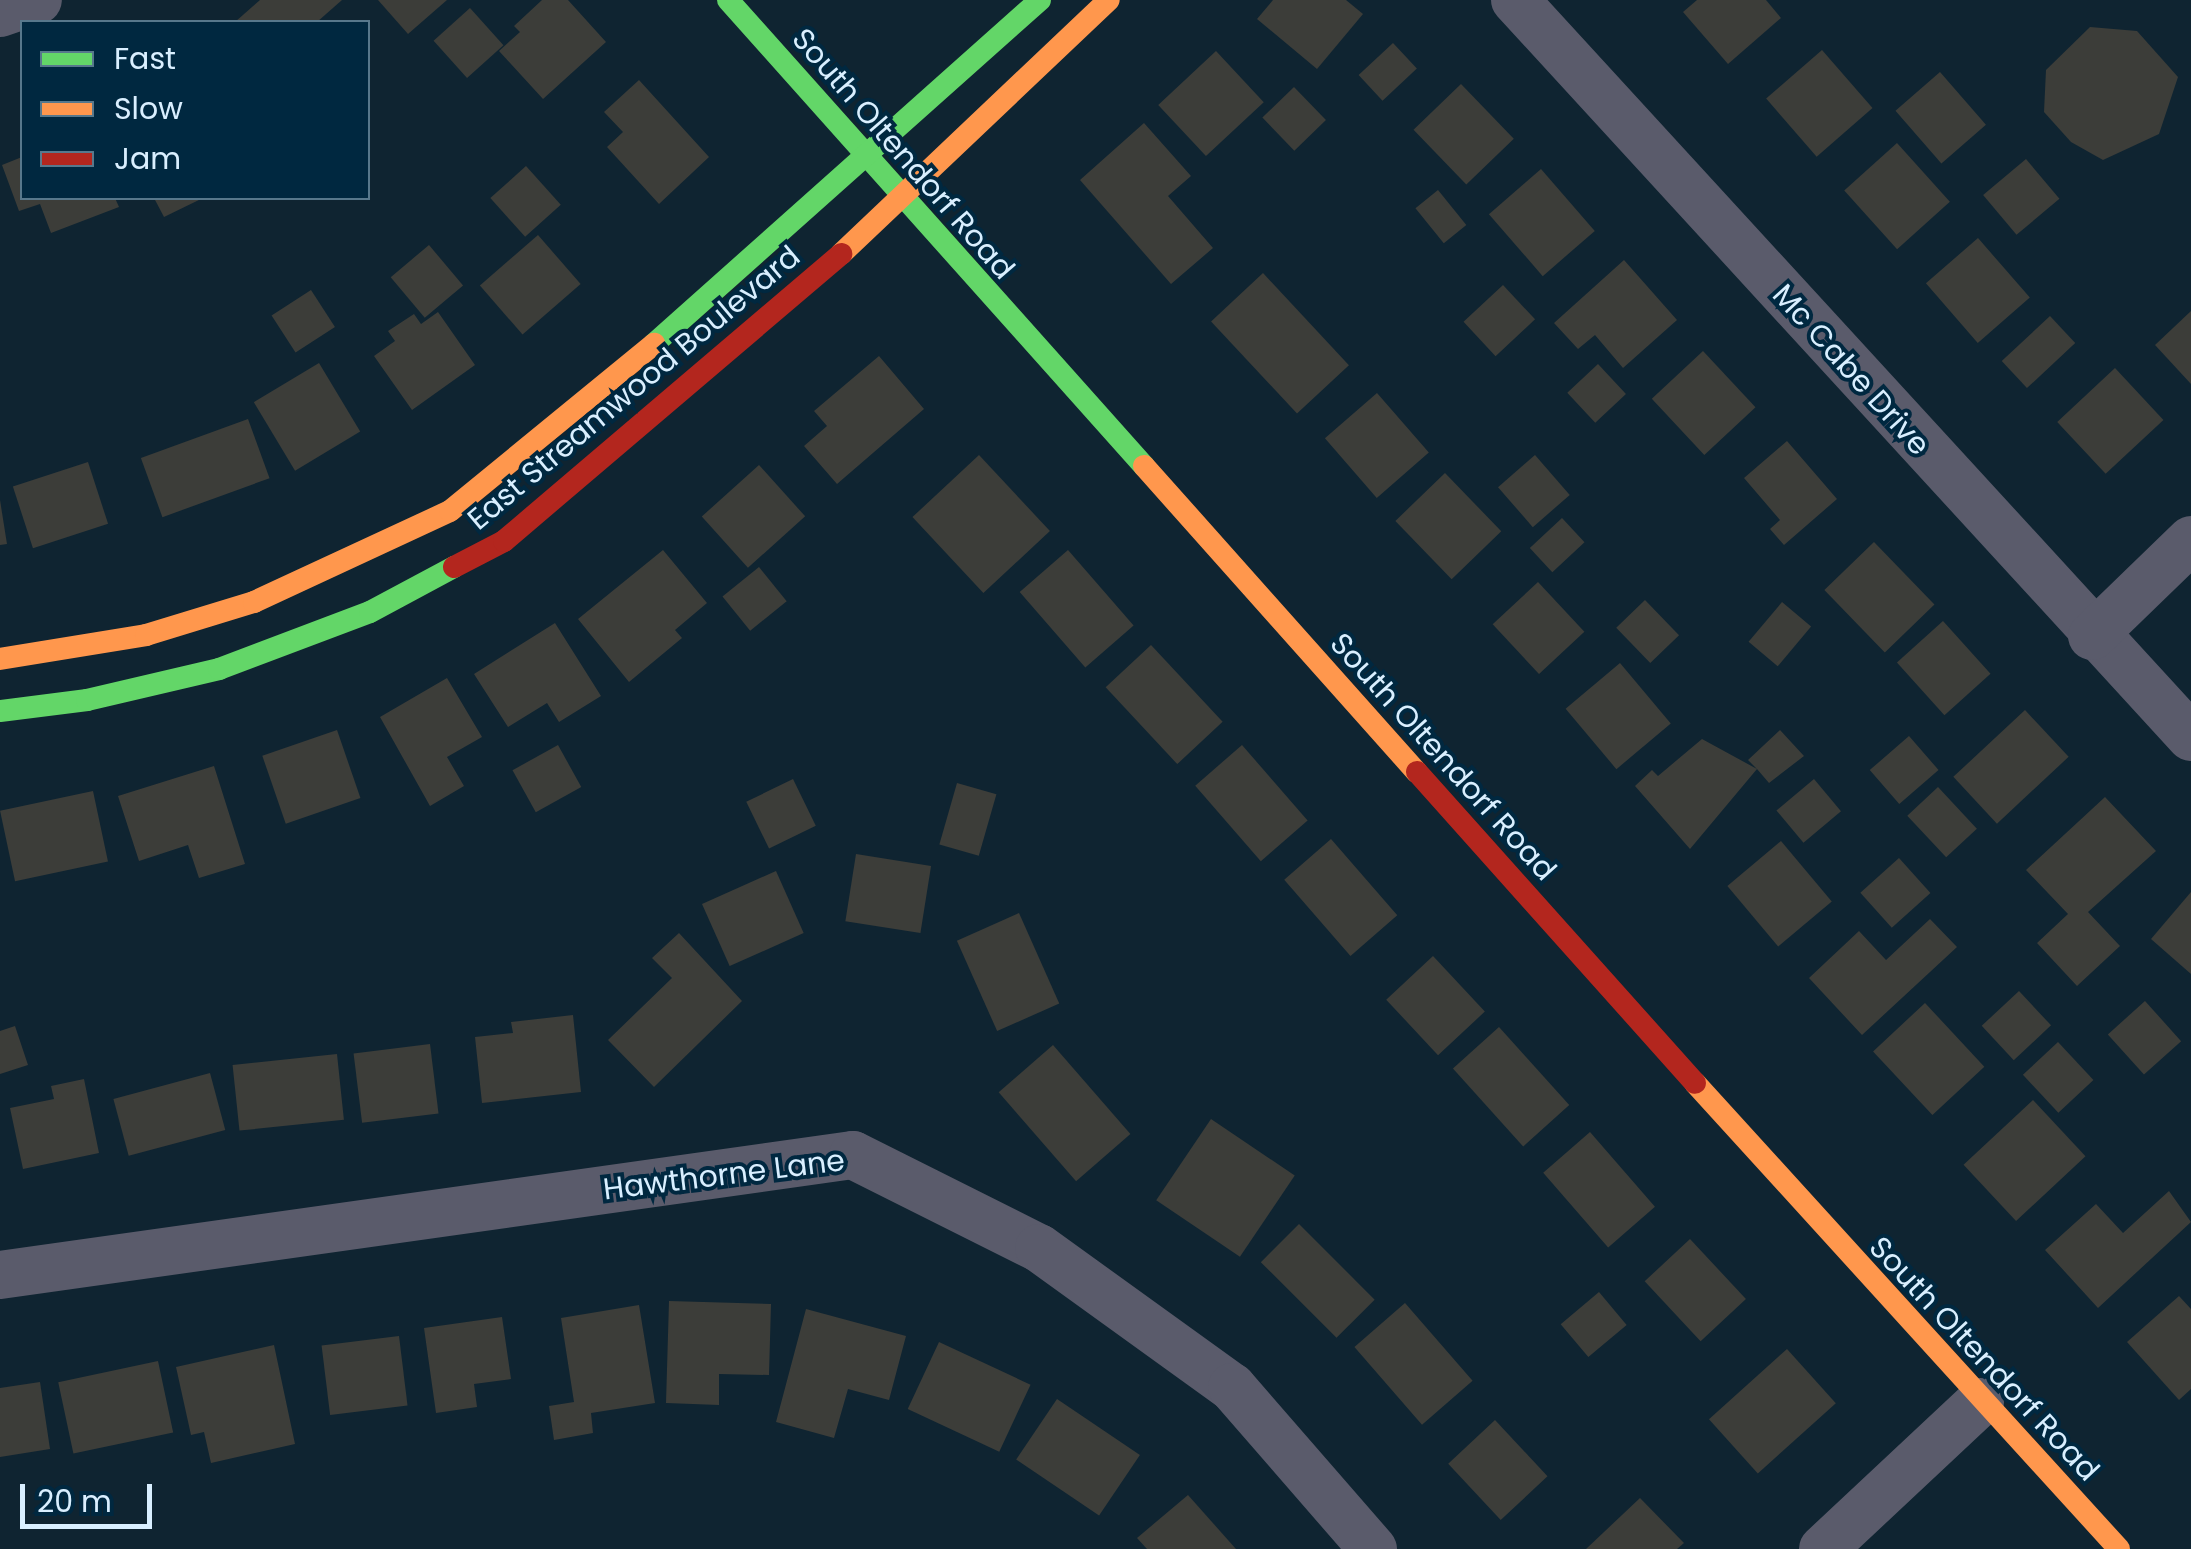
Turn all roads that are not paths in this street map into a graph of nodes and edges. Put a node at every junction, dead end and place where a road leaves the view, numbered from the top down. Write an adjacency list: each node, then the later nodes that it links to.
1 (38, 0): 6 (street)
2 (728, 0): 7 (street, South Oltendorf Road)
3 (1040, 0): 7 (street, East Streamwood Boulevard)
4 (1109, 0): 8 (street, East Streamwood Boulevard)
5 (1515, 0): 10 (street, Mc Cabe Drive)
6 (0, 13)
7 (868, 159): 8 (street, South Oltendorf Road); 11 (street, East Streamwood Boulevard)
8 (904, 201): 12 (street, East Streamwood Boulevard); 15 (street, South Oltendorf Road)
9 (2191, 540): 10 (street)
10 (2092, 636): 13 (street, Mc Cabe Drive)
11 (0, 659)
12 (0, 710)
13 (2191, 737)
14 (0, 1276): 16 (street, Hawthorne Lane)
15 (1980, 1402): 17 (street); 18 (street, South Oltendorf Road)
16 (1373, 1549)
17 (1823, 1549)
18 (2119, 1549)

